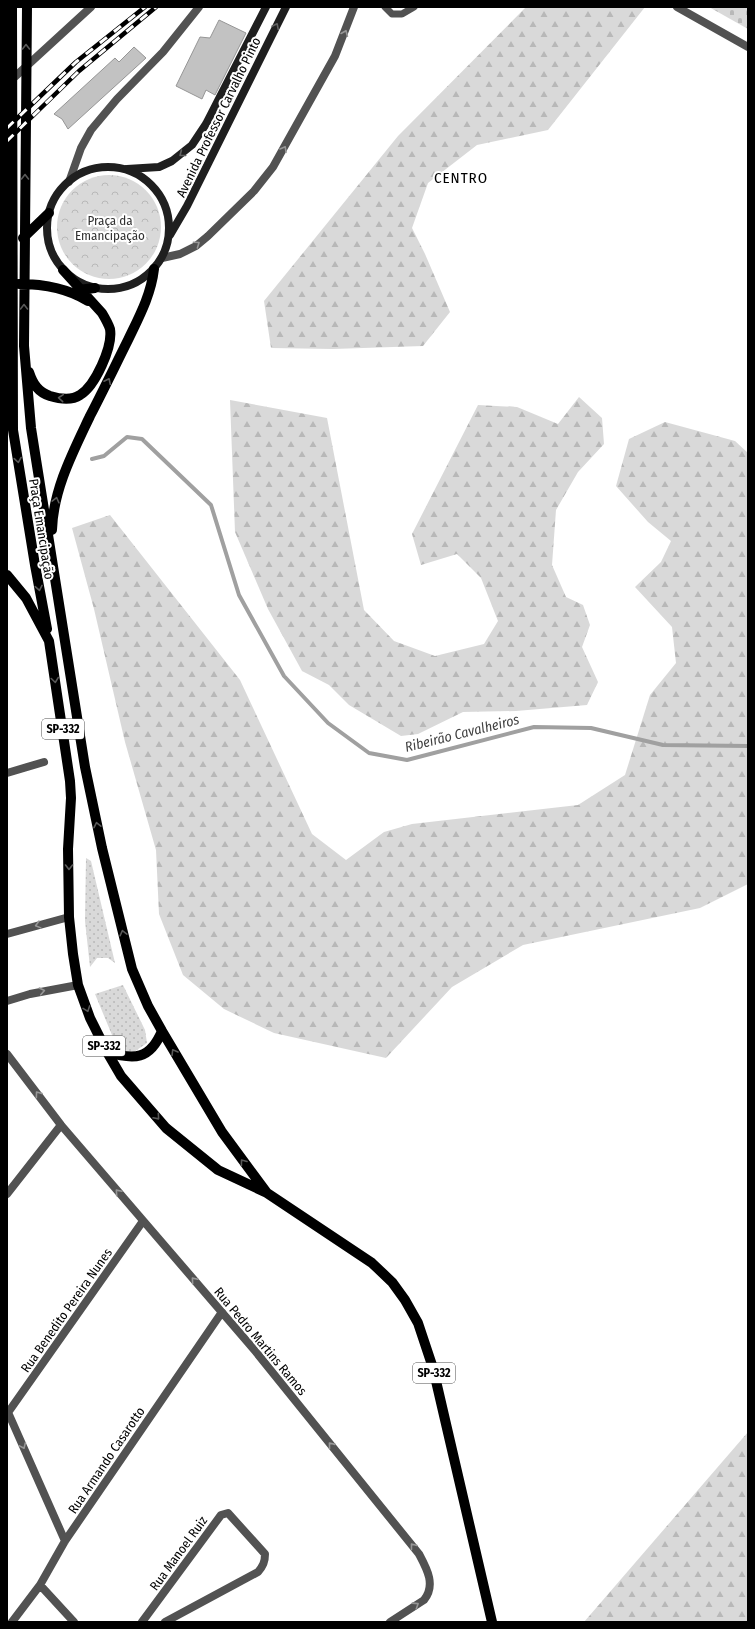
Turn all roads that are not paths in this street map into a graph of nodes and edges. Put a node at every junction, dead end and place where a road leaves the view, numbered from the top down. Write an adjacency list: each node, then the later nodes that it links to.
1 (12, 7): 27 (main road, SP-332)
2 (27, 7): 26 (main road, SP-332, one-way to 2)
3 (91, 7): 12 (street)
4 (199, 7): 14 (street)
5 (266, 7): 13 (street, Avenida Professor Carvalho Pinto, one-way to 13)
6 (286, 7): 16 (street, Avenida Professor Carvalho Pinto, one-way to 6)
7 (355, 7): 18 (street, one-way to 7)
8 (385, 7): 9 (lane)
9 (414, 7)
10 (677, 7): 11 (street)
11 (748, 47)
12 (7, 84)
13 (122, 169): 14 (street); 16 (street)
14 (69, 182): 15 (street)
15 (49, 213): 17 (main road); 19 (street)
16 (169, 236): 18 (street)
17 (7, 253)
18 (162, 258): 20 (street)
19 (63, 270): 22 (street); 24 (main road)
20 (154, 270): 22 (street); 29 (main road, one-way to 20)
21 (7, 284): 23 (main road)
22 (95, 288): 24 (main road)
23 (64, 290): 24 (main road); 25 (main road)
24 (81, 290): 25 (main road)
25 (94, 305): 26 (main road, one-way to 26)
26 (24, 346): 29 (main road, Praça Emancipação / SP-332)
27 (13, 426): 28 (main road); 31 (main road, Praça Emancipação / SP-332, one-way to 31)
28 (7, 441)
29 (51, 552): 38 (main road, Praça Emancipação / SP-332, one-way to 29)
30 (7, 575): 31 (main road)
31 (50, 641): 34 (main road, SP-332, one-way to 34)
32 (44, 762): 33 (street)
33 (7, 773)
34 (69, 916): 35 (street, one-way to 35); 36 (main road, SP-332)
35 (7, 934)
36 (78, 985): 37 (street, one-way to 36); 39 (main road, SP-332, one-way to 39)
37 (7, 1001)
38 (162, 1031): 39 (main road, SP-332); 42 (main road, SP-332, one-way to 38)
39 (107, 1052): 42 (main road, SP-332, one-way to 42)
40 (7, 1054): 41 (street, Rua Pedro Martins Ramos, one-way to 40)
41 (61, 1125): 43 (street); 44 (street, Rua Pedro Martins Ramos, one-way to 41)
42 (267, 1193): 54 (main road, SP-332)
43 (7, 1194)
44 (143, 1221): 45 (street, Rua Pedro Martins Ramos, one-way to 44); 46 (street, Rua Benedito Pereira Nunes)
45 (222, 1312): 47 (street, Rua Armando Casarotto); 53 (street, Rua Pedro Martins Ramos, one-way to 45)
46 (7, 1412): 47 (street, one-way to 47)
47 (65, 1541): 48 (street, Rua Armando Casarotto)
48 (40, 1585): 49 (street, Rua Armando Casarotto); 50 (street)
49 (12, 1622)
50 (74, 1622)
51 (142, 1622): 52 (street, Rua Manoel Ruiz)
52 (165, 1622)
53 (390, 1622)
54 (492, 1622)

